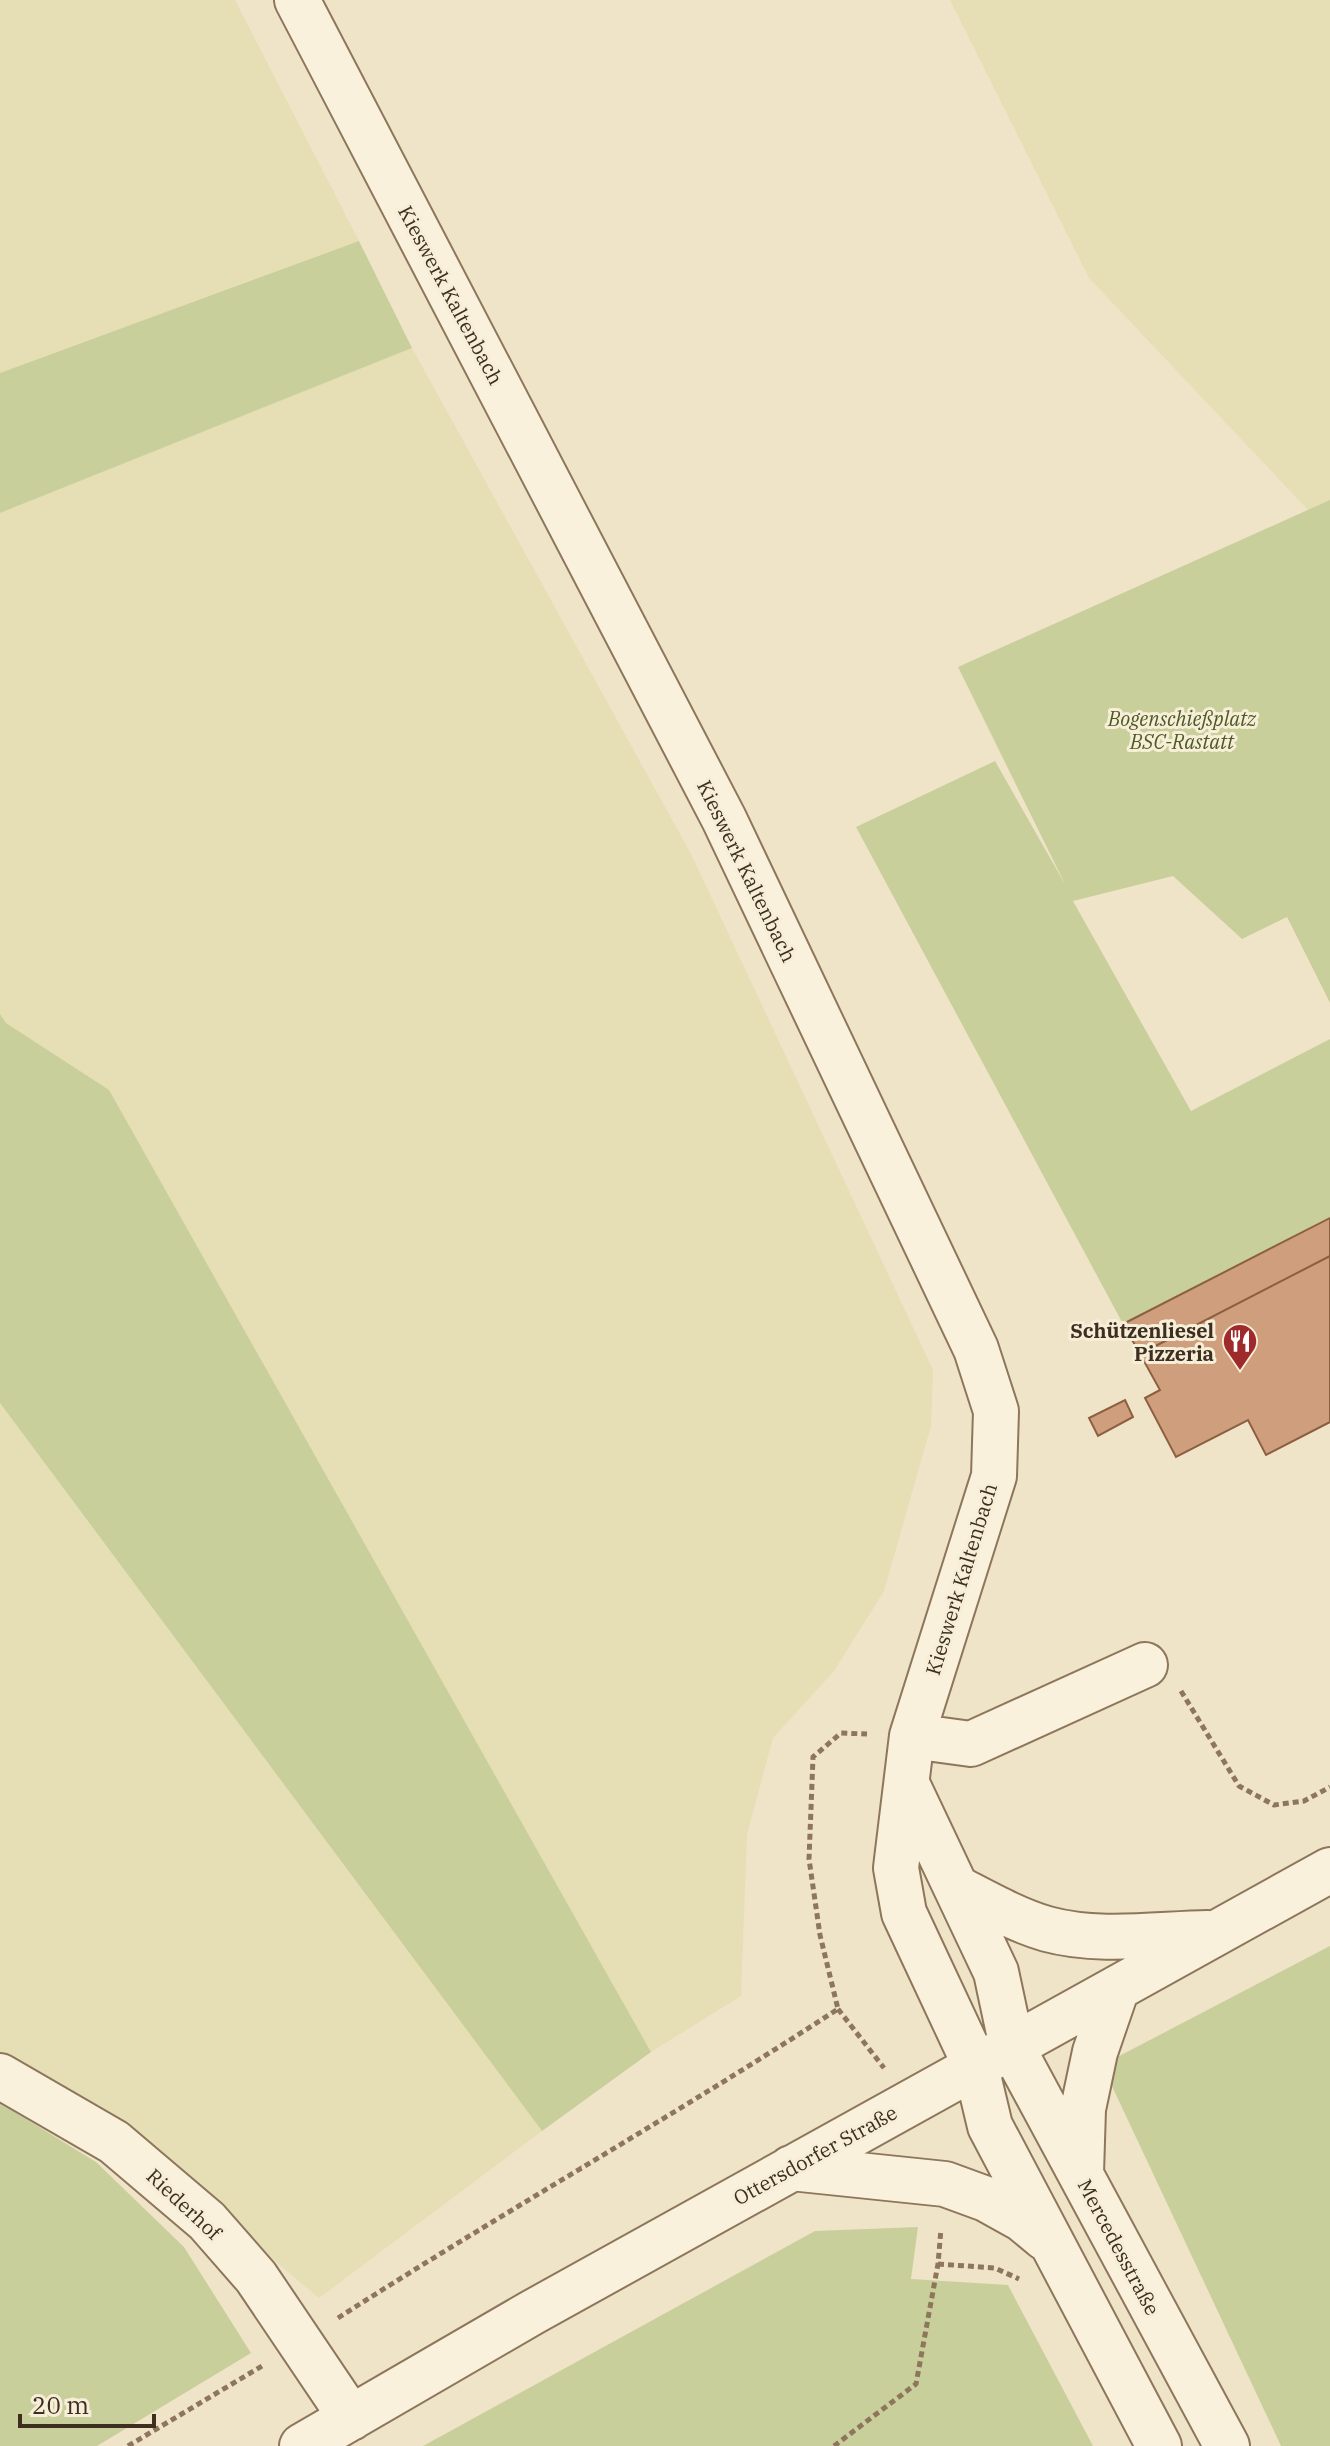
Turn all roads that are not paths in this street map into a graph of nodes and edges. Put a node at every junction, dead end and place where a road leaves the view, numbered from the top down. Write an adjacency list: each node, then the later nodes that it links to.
1 (297, 0): 3 (street, Kieswerk Kaltenbach)
2 (1145, 1665): 3 (street)
3 (912, 1736): 4 (street, Kieswerk Kaltenbach)
4 (907, 1784): 6 (street); 9 (street, Kieswerk Kaltenbach)
5 (1330, 1870): 7 (street, Ottersdorfer Straße)
6 (957, 1888): 7 (street); 9 (street)
7 (1215, 1932): 8 (street, Ottersdorfer Straße)
8 (1117, 1988): 9 (street, Ottersdorfer Straße); 12 (street)
9 (994, 2057): 11 (street, Ottersdorfer Straße); 12 (street, Mercedesstraße); 13 (street)
10 (0, 2076): 14 (street, Riederhof)
11 (791, 2168): 13 (street); 14 (street, Ottersdorfer Straße)
12 (1081, 2176): 17 (street, Mercedesstraße)
13 (1051, 2244): 16 (street)
14 (351, 2418): 15 (street, Ottersdorfer Straße)
15 (302, 2446)
16 (1159, 2446)
17 (1227, 2446)

